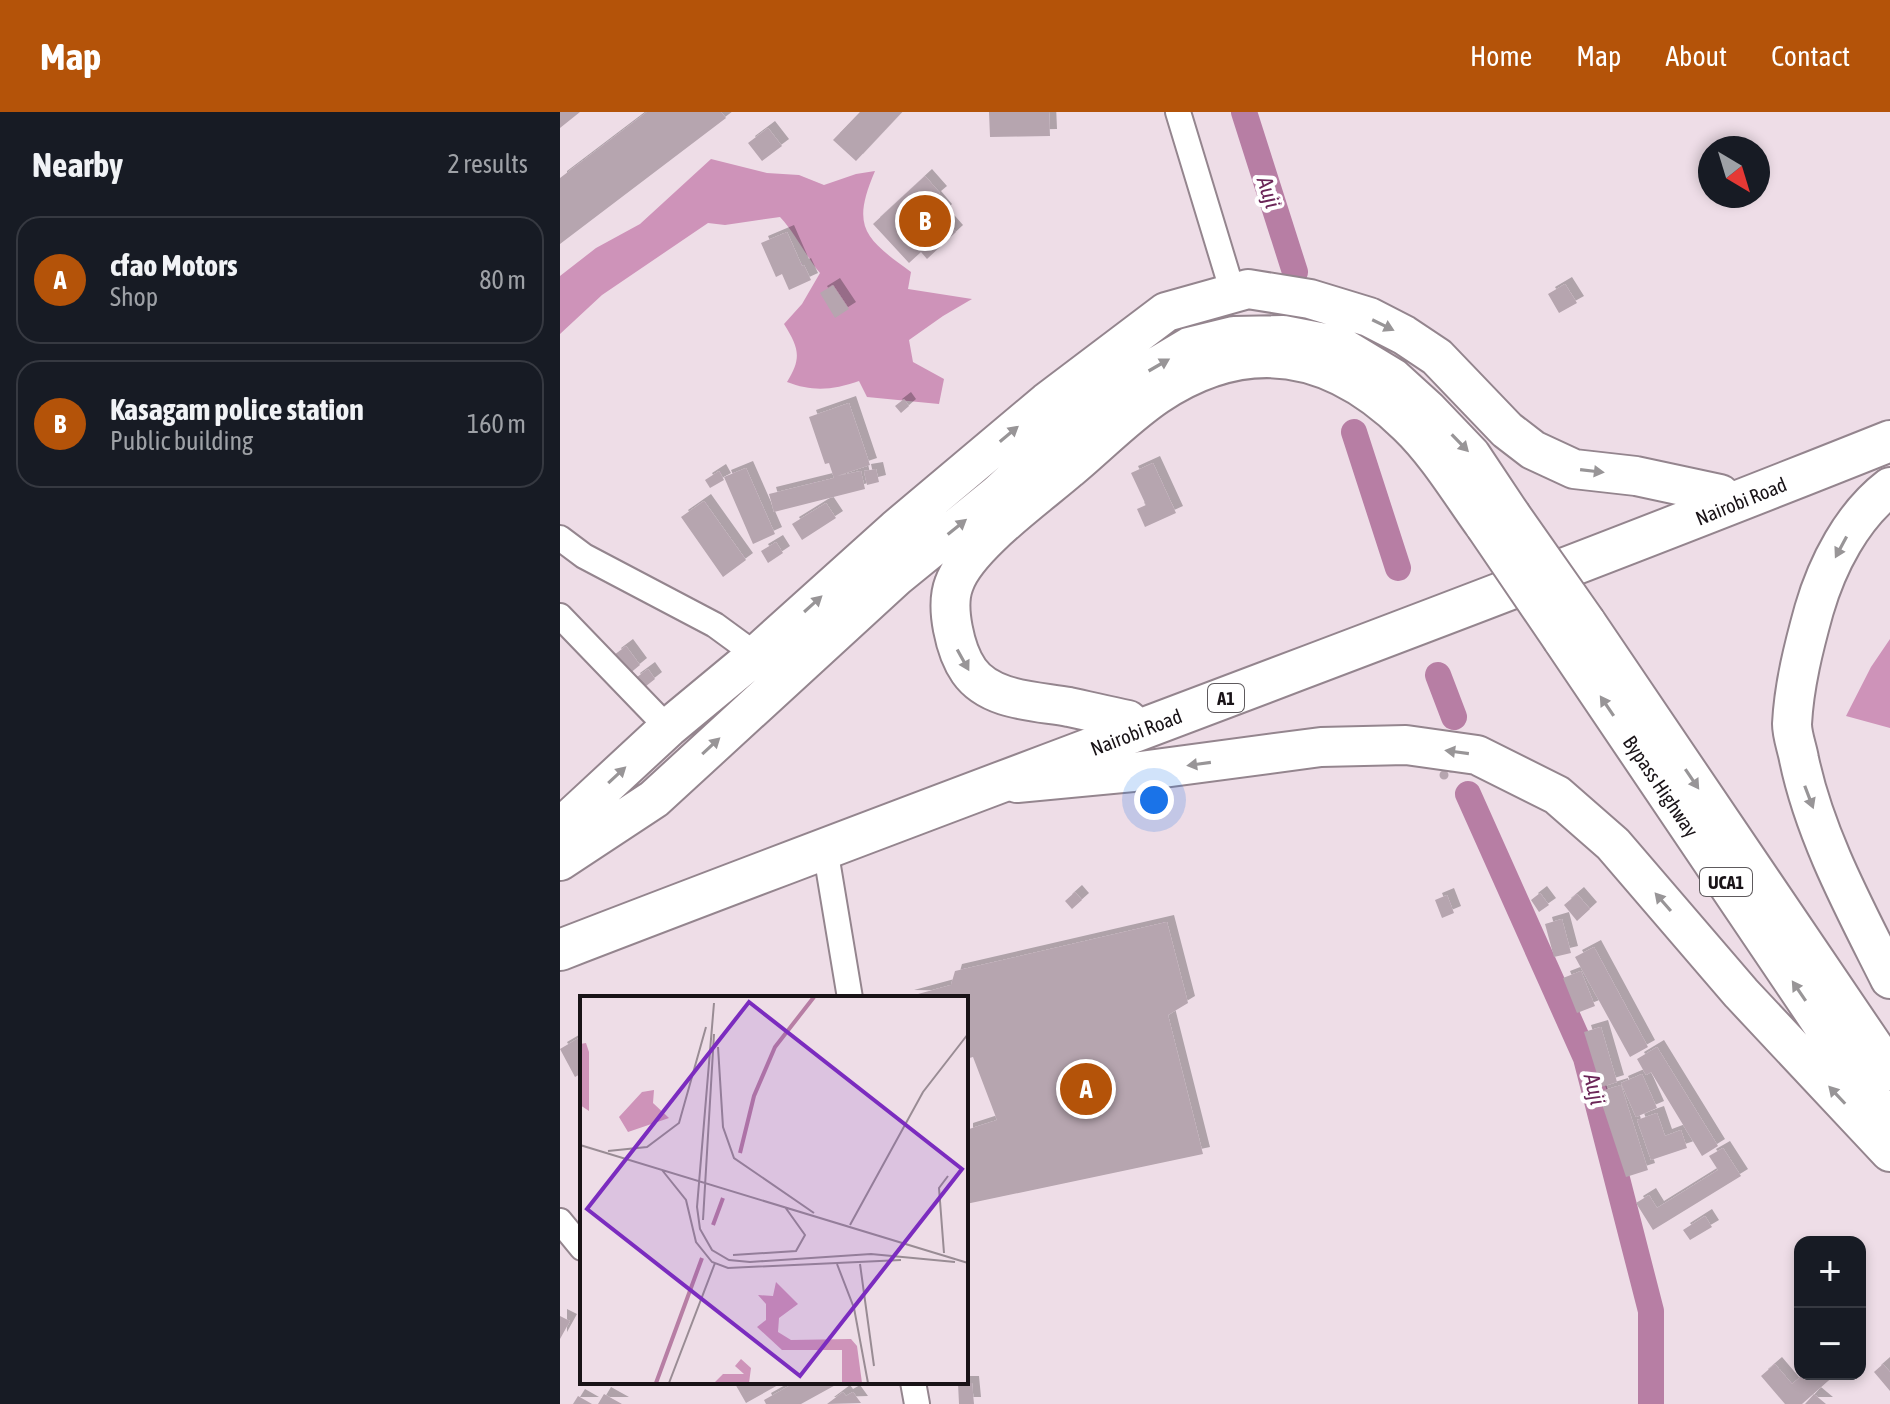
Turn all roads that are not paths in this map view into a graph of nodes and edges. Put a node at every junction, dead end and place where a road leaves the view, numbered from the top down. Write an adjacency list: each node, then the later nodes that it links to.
1 (1178, 112): 2 (street)
2 (1233, 293): 6 (main road, one-way to 6); 11 (main road, one-way to 2)
3 (1890, 427): 6 (highway, Nairobi Road / A1)
4 (1890, 441): 14 (highway, Nairobi Road / A1)
5 (1890, 487): 20 (main road, one-way to 20)
6 (1720, 494): 12 (highway, Nairobi Road / A1)
7 (1498, 521): 10 (main road, Bypass Highway, bridge); 12 (main road, one-way to 12); 17 (main road, one-way to 7)
8 (560, 538): 11 (street)
9 (560, 616): 13 (street)
10 (1574, 630): 22 (main road, Bypass Highway / UCA1, one-way to 22); 23 (main road, Bypass Highway / UCA1, one-way to 10)
11 (756, 655): 13 (main road)
12 (1128, 720): 18 (highway, Nairobi Road / A1)
13 (668, 728): 15 (main road, one-way to 13)
14 (999, 784): 16 (highway, Nairobi Road / A1); 24 (main road, one-way to 14)
15 (560, 828)
16 (825, 848): 19 (highway, Nairobi Road / A1); 21 (street)
17 (560, 861)
18 (560, 932)
19 (560, 950)
20 (1890, 979)
21 (850, 996)
22 (1890, 1071)
23 (1890, 1125)
24 (1890, 1152)
25 (560, 1221): 26 (street)
26 (580, 1246)
27 (913, 1384): 28 (street)
28 (917, 1404)

